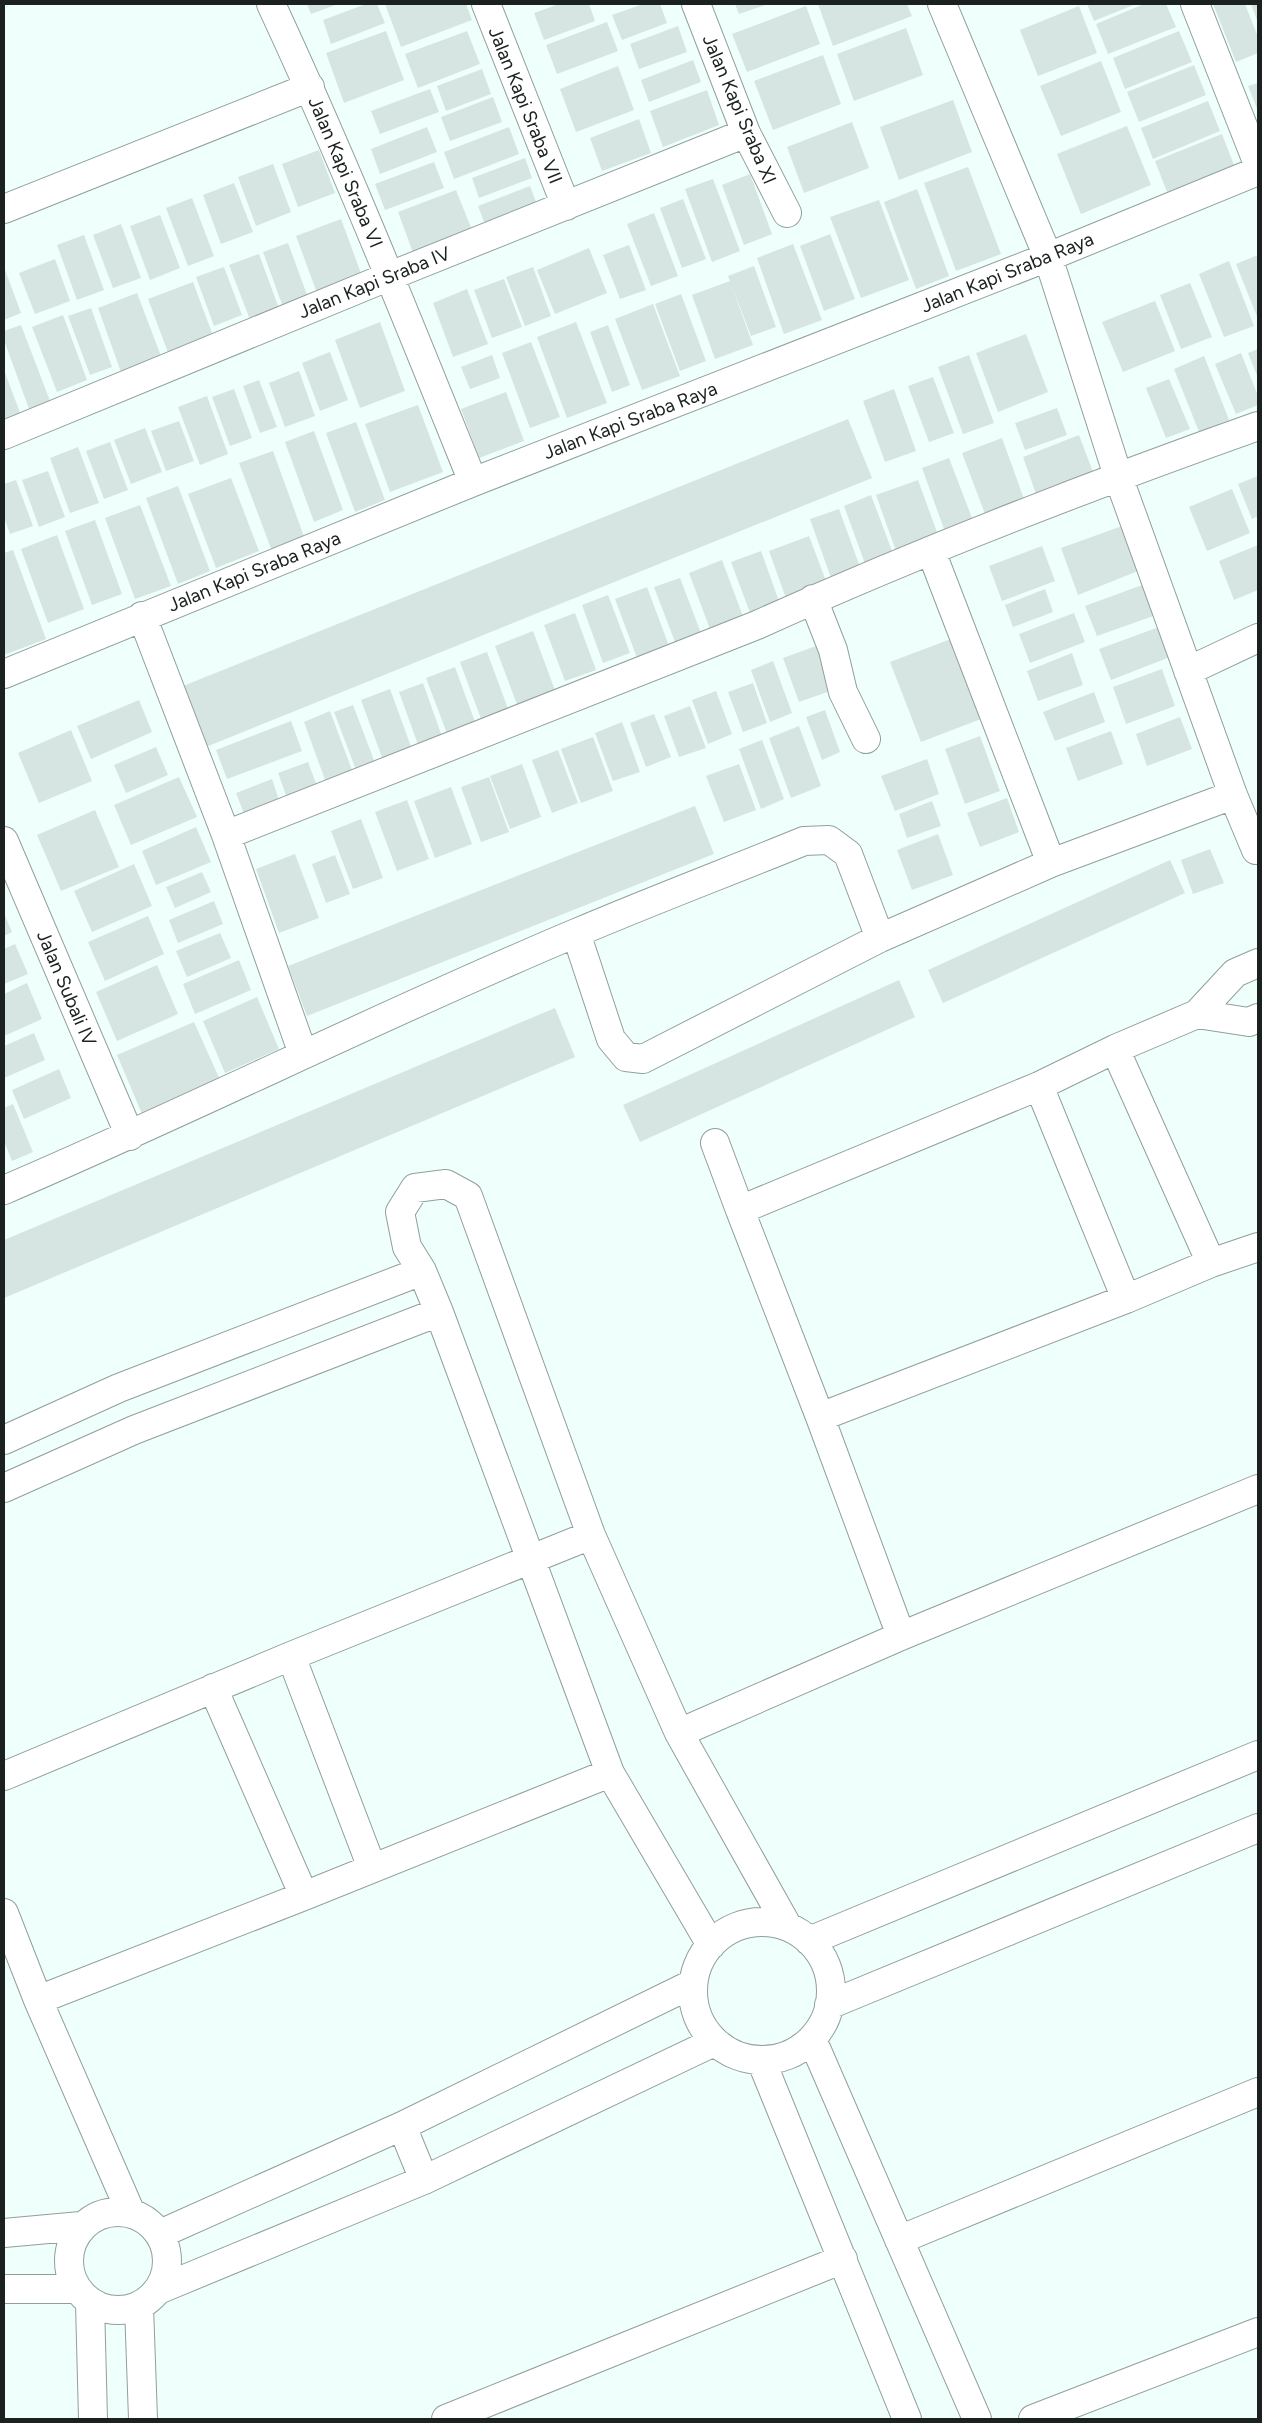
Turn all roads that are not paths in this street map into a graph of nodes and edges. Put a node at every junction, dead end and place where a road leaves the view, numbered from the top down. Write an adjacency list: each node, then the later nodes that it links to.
1 (271, 4): 6 (street, Jalan Kapi Sraba VI)
2 (486, 4): 10 (street, Jalan Kapi Sraba VII)
3 (696, 4): 7 (street, Jalan Kapi Sraba XI)
4 (942, 4): 13 (street)
5 (1195, 4): 8 (street)
6 (310, 87): 11 (street); 14 (street, Jalan Kapi Sraba VI)
7 (746, 133): 10 (street, Jalan Kapi Sraba IV); 12 (street, Jalan Kapi Sraba XI)
8 (1258, 164)
9 (1258, 171): 13 (street, Jalan Kapi Sraba Raya)
10 (566, 206): 14 (street, Jalan Kapi Sraba IV)
11 (4, 209)
12 (787, 213)
13 (1048, 257): 17 (street); 18 (street, Jalan Kapi Sraba Raya)
14 (390, 276): 16 (street, Jalan Kapi Sraba IV); 18 (street, Jalan Kapi Sraba VI)
15 (1258, 426): 17 (street)
16 (4, 435)
17 (1118, 476): 19 (street); 23 (street)
18 (473, 482): 21 (street, Jalan Kapi Sraba Raya)
19 (931, 551): 20 (street); 30 (street)
20 (813, 599): 25 (street); 27 (street)
21 (142, 616): 24 (street, Jalan Kapi Sraba Raya); 27 (street)
22 (1258, 638): 23 (street)
23 (1188, 671): 26 (street)
24 (4, 674)
25 (866, 739)
26 (1233, 795): 29 (street); 30 (street)
27 (226, 835): 37 (street)
28 (4, 841): 39 (street, Jalan Subali IV)
29 (1256, 850)
30 (1051, 862): 32 (street)
31 (576, 933): 32 (street); 32 (street); 37 (street)
32 (880, 938)
33 (1258, 963): 34 (street)
34 (1197, 1014): 35 (street); 36 (street)
35 (1258, 1018)
36 (1115, 1049): 38 (street); 44 (street)
37 (303, 1054): 39 (street)
38 (1040, 1086): 42 (street); 46 (street)
39 (130, 1136): 41 (street)
40 (715, 1143): 42 (street)
41 (4, 1190)
42 (740, 1210): 49 (street)
43 (1258, 1247): 44 (street)
44 (1211, 1263): 46 (street)
45 (422, 1272): 47 (street); 48 (street); 54 (street)
46 (1126, 1300): 49 (street)
47 (439, 1312): 50 (street); 55 (street)
48 (119, 1388): 50 (street); 51 (street)
49 (820, 1416): 56 (street)
50 (134, 1430): 52 (street)
51 (4, 1440)
52 (4, 1488)
53 (1258, 1489): 56 (street)
54 (591, 1535): 55 (street); 59 (street)
55 (529, 1558): 57 (street); 61 (street)
56 (901, 1636): 59 (street)
57 (290, 1656): 58 (street); 64 (street)
58 (213, 1688): 62 (street); 65 (street)
59 (679, 1733): 67 (street)
60 (1258, 1755): 67 (street)
61 (610, 1773): 64 (street); 68 (street)
62 (4, 1776)
63 (1258, 1828): 71 (street)
64 (372, 1868): 65 (street)
65 (304, 1896): 70 (street)
66 (4, 1913): 70 (street)
67 (798, 1934): 68 (street); 71 (street)
68 (711, 1945): 69 (street)
69 (692, 1984): 73 (street); 76 (street)
70 (38, 2000): 78 (street)
71 (829, 2005): 72 (street)
72 (812, 2039): 74 (street); 82 (street)
73 (714, 2042): 74 (street); 77 (street)
74 (761, 2060): 83 (street)
75 (1258, 2092): 82 (street)
76 (402, 2126): 77 (street); 81 (street)
77 (424, 2180): 86 (street)
78 (132, 2213): 79 (street); 81 (street)
79 (81, 2226): 80 (street); 85 (street)
80 (4, 2233)
81 (160, 2234): 86 (street)
82 (899, 2240): 92 (street)
83 (843, 2259): 90 (street); 91 (street)
84 (4, 2289): 85 (street)
85 (82, 2296): 86 (street); 88 (street)
86 (149, 2298): 89 (street)
87 (1258, 2332): 93 (street)
88 (93, 2419)
89 (143, 2419)
90 (446, 2419)
91 (907, 2419)
92 (977, 2419)
93 (1033, 2419)

